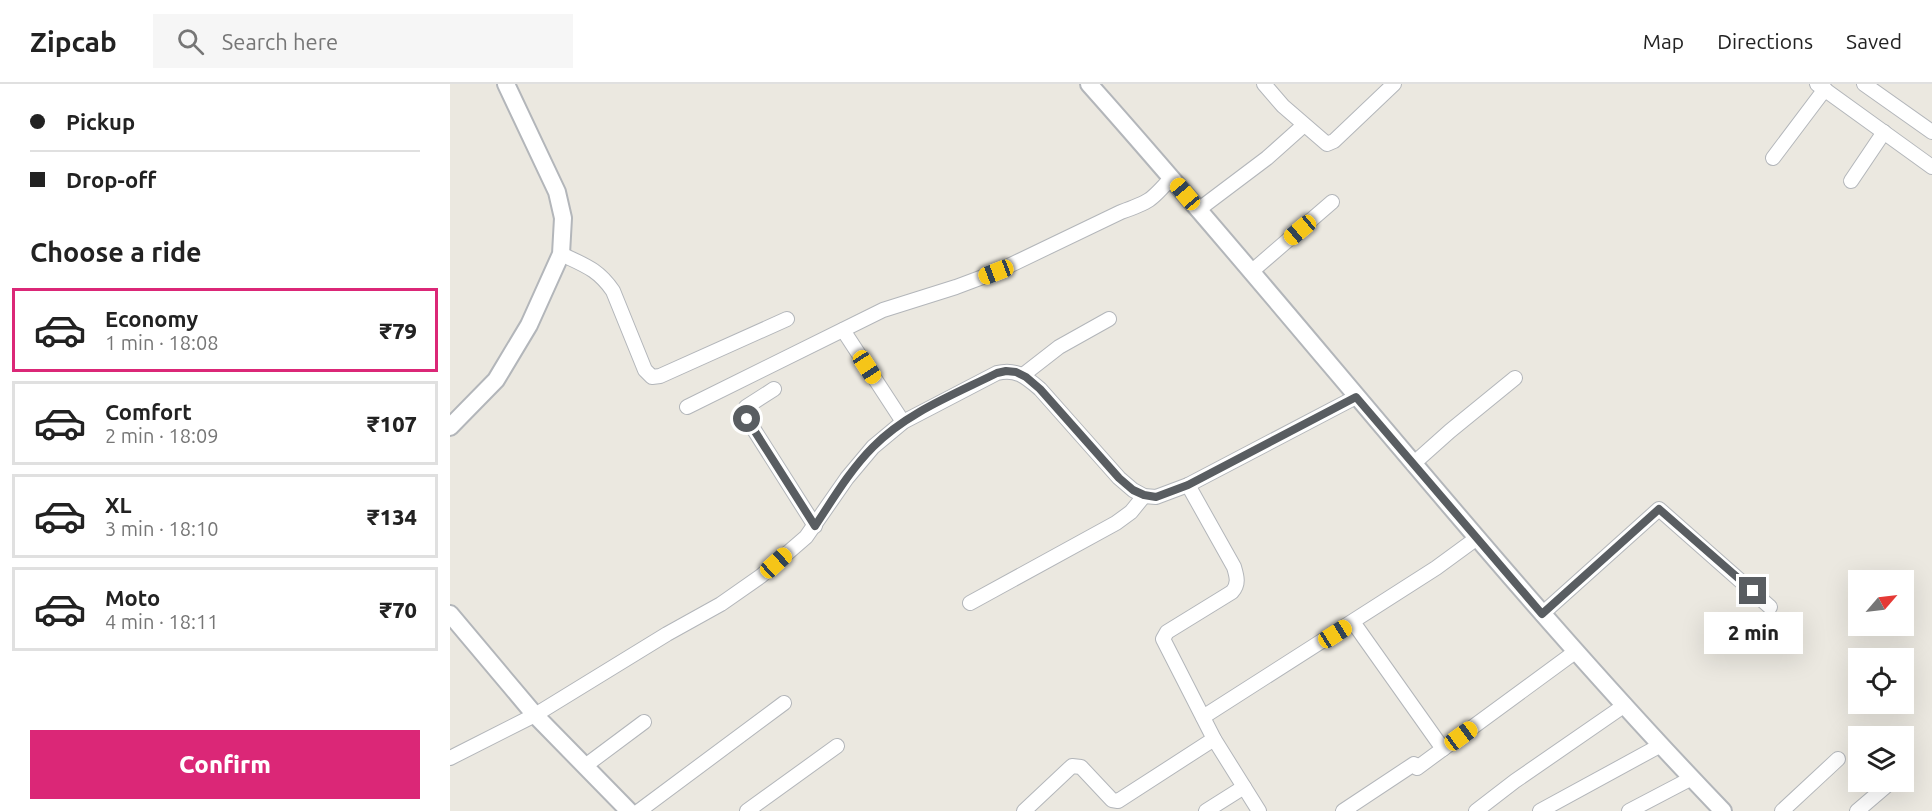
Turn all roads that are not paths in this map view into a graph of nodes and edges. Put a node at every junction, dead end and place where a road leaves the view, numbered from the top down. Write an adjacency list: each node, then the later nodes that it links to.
1 (506, 84): 16 (street)
2 (1089, 84): 12 (street)
3 (1264, 84): 7 (street)
4 (1394, 84): 7 (street)
5 (1864, 84): 9 (street)
6 (1821, 87): 8 (street); 10 (street)
7 (1304, 125): 15 (street)
8 (1884, 132): 11 (street); 13 (street)
9 (1932, 132)
10 (1773, 158)
11 (1932, 166)
12 (1171, 178): 15 (street); 20 (street)
13 (1851, 181)
14 (1332, 202): 17 (street)
15 (1198, 210): 17 (street)
16 (561, 254): 18 (street); 27 (street)
17 (1251, 272): 24 (street)
18 (787, 319)
19 (1109, 319): 21 (street)
20 (843, 330): 25 (street); 26 (street)
21 (1023, 375): 26 (street); 30 (street)
22 (1515, 378): 28 (street)
23 (774, 389): 31 (street)
24 (1356, 397): 28 (street); 29 (street)
25 (687, 407)
26 (903, 422): 31 (street)
27 (450, 427)
28 (1413, 464): 32 (street)
29 (1188, 485): 30 (street); 42 (street)
30 (1144, 495): 33 (street)
31 (815, 526): 41 (street)
32 (1477, 538): 36 (street); 37 (street)
33 (970, 603)
34 (1770, 607): 36 (street)
35 (450, 614): 41 (street)
36 (1542, 614): 38 (street)
37 (1353, 622): 42 (street); 47 (street)
38 (1575, 652): 40 (street); 47 (street)
39 (784, 703): 55 (street)
40 (1625, 705): 45 (street); 61 (street)
41 (536, 715): 48 (street); 50 (street)
42 (1203, 717): 44 (street)
43 (644, 722): 50 (street)
44 (1214, 739): 52 (street); 57 (street)
45 (1661, 745): 51 (street); 62 (street)
46 (837, 746): 56 (street)
47 (1443, 749): 60 (street)
48 (450, 758)
49 (1838, 759): 65 (street)
50 (585, 766): 54 (street)
51 (1692, 778): 63 (street); 64 (street)
52 (1244, 787): 58 (street); 59 (street)
53 (1879, 792): 66 (street)
54 (629, 811)
55 (639, 811)
56 (747, 811)
57 (1023, 811)
58 (1206, 811)
59 (1259, 811)
60 (1343, 811)
61 (1476, 811)
62 (1540, 811)
63 (1629, 811)
64 (1723, 811)
65 (1782, 811)
66 (1857, 811)

